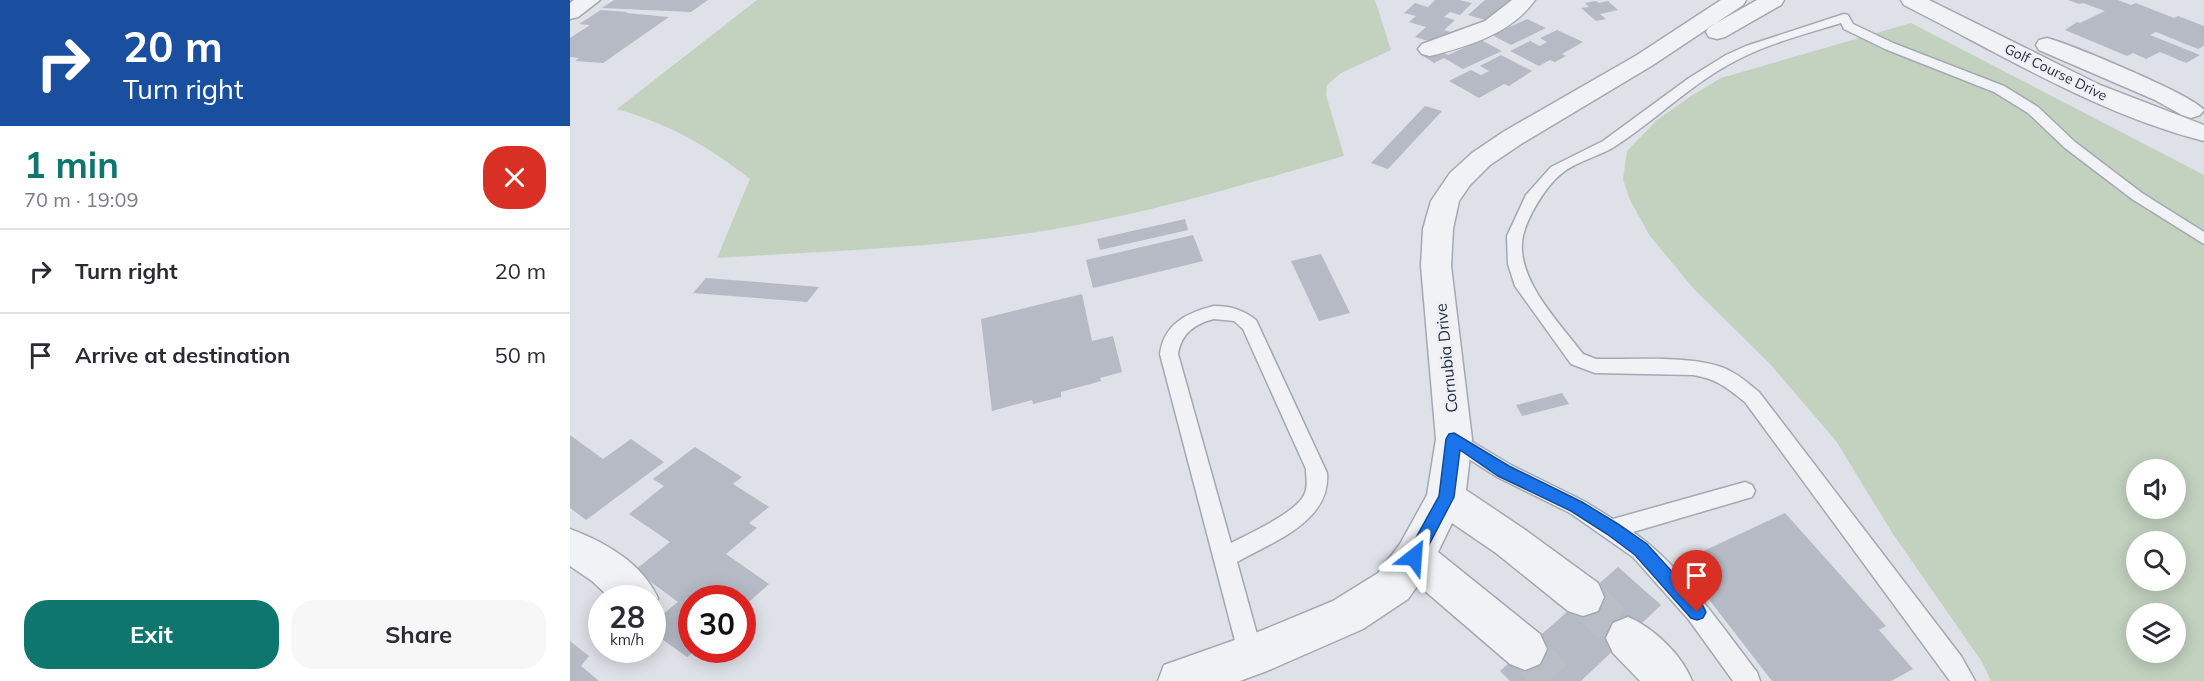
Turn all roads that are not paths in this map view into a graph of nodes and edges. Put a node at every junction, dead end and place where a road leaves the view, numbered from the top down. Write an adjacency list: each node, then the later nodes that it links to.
1 (589, 0): 7 (street)
2 (1524, 0): 8 (street)
3 (1773, 0): 6 (street, Cornubia Drive)
4 (1912, 0): 10 (street, Golf Course Drive)
5 (1957, 0): 9 (street, Golf Course Drive)
6 (1732, 5): 12 (street, Cornubia Drive)
7 (570, 12)
8 (1430, 49)
9 (2204, 117)
10 (2204, 133)
11 (2204, 239): 27 (lane)
12 (1454, 439): 14 (street, Cornubia Drive); 15 (lane)
13 (1745, 490): 15 (lane)
14 (1446, 497): 17 (street, Cornubia Drive); 20 (street)
15 (1612, 529): 26 (lane)
16 (570, 547): 19 (street)
17 (1414, 557): 22 (street); 23 (street, Cornubia Drive)
18 (1224, 558): 18 (lane); 23 (lane)
19 (624, 585)
20 (1583, 597)
21 (1628, 638): 25 (street)
22 (1525, 649)
23 (1251, 656): 24 (street, Cornubia Drive)
24 (1180, 681)
25 (1670, 681)
26 (1748, 681)
27 (1963, 681)

